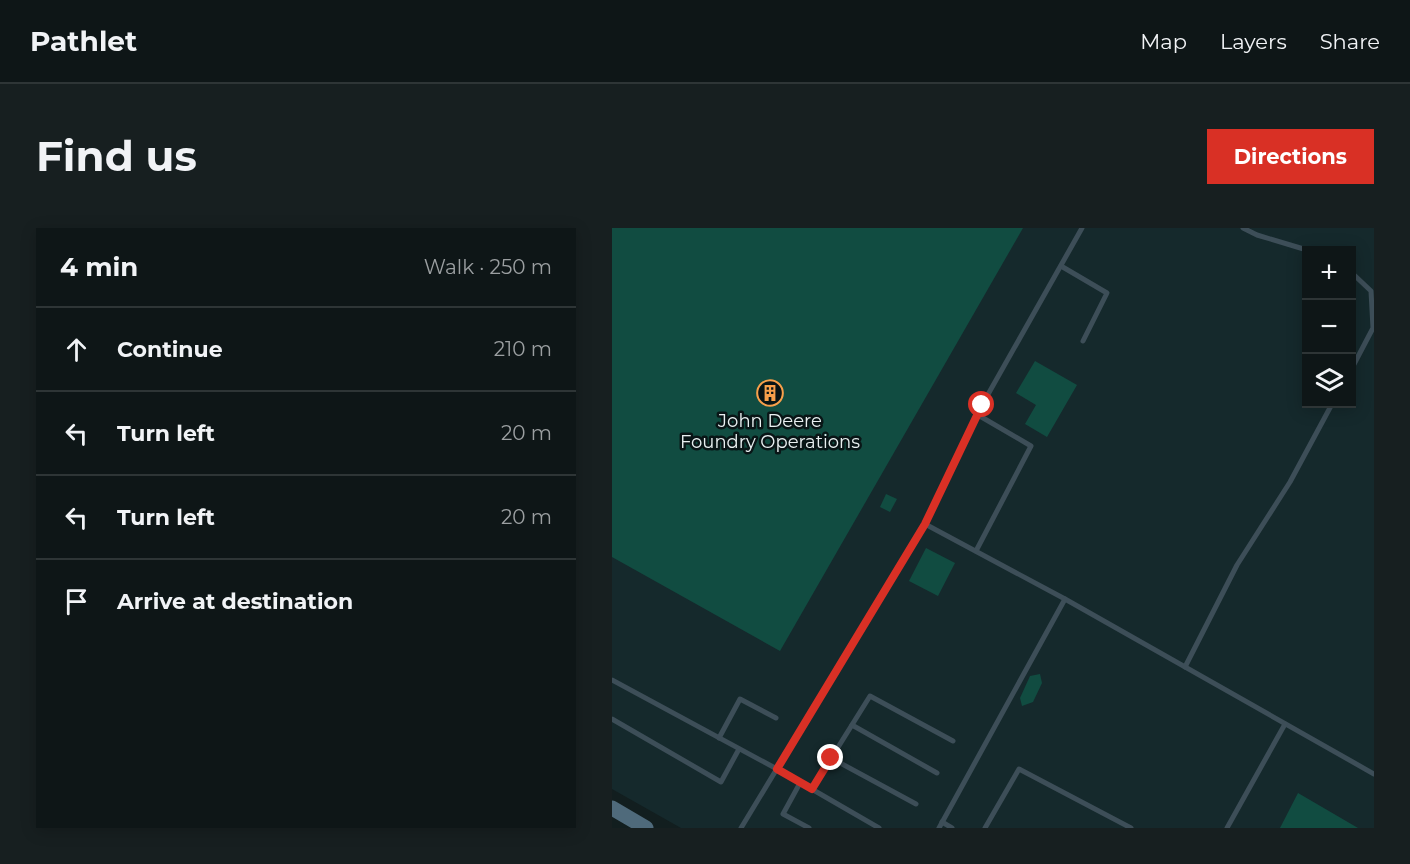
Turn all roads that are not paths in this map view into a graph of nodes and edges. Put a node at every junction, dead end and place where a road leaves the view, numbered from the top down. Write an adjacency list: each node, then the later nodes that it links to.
1 (1082, 228): 4 (lane)
2 (1244, 228): 3 (lane)
3 (1302, 249)
4 (1061, 266): 6 (lane); 9 (lane)
5 (1356, 277): 7 (lane)
6 (1083, 341)
7 (1356, 360)
8 (1330, 408): 13 (lane)
9 (978, 415): 10 (lane); 11 (lane)
10 (925, 524): 11 (lane); 23 (lane)
11 (976, 551): 12 (lane)
12 (1065, 599): 13 (lane); 30 (lane)
13 (1185, 667): 18 (lane)
14 (612, 680): 19 (lane)
15 (776, 718): 19 (lane)
16 (612, 719): 21 (lane)
17 (852, 724): 20 (lane); 22 (lane); 24 (lane)
18 (1285, 724): 25 (lane); 38 (lane)
19 (719, 738): 21 (lane)
20 (953, 741)
21 (739, 749): 23 (lane)
22 (831, 758): 27 (lane); 28 (lane)
23 (777, 769): 26 (lane); 32 (lane)
24 (937, 773)
25 (1374, 774)
26 (800, 783): 27 (lane); 33 (lane)
27 (812, 789): 34 (lane)
28 (916, 804)
29 (613, 811): 31 (street)
30 (941, 825): 35 (lane)
31 (646, 828)
32 (741, 828)
33 (809, 828)
34 (879, 828)
35 (952, 828)
36 (985, 828): 37 (lane)
37 (1131, 828)
38 (1227, 828)

